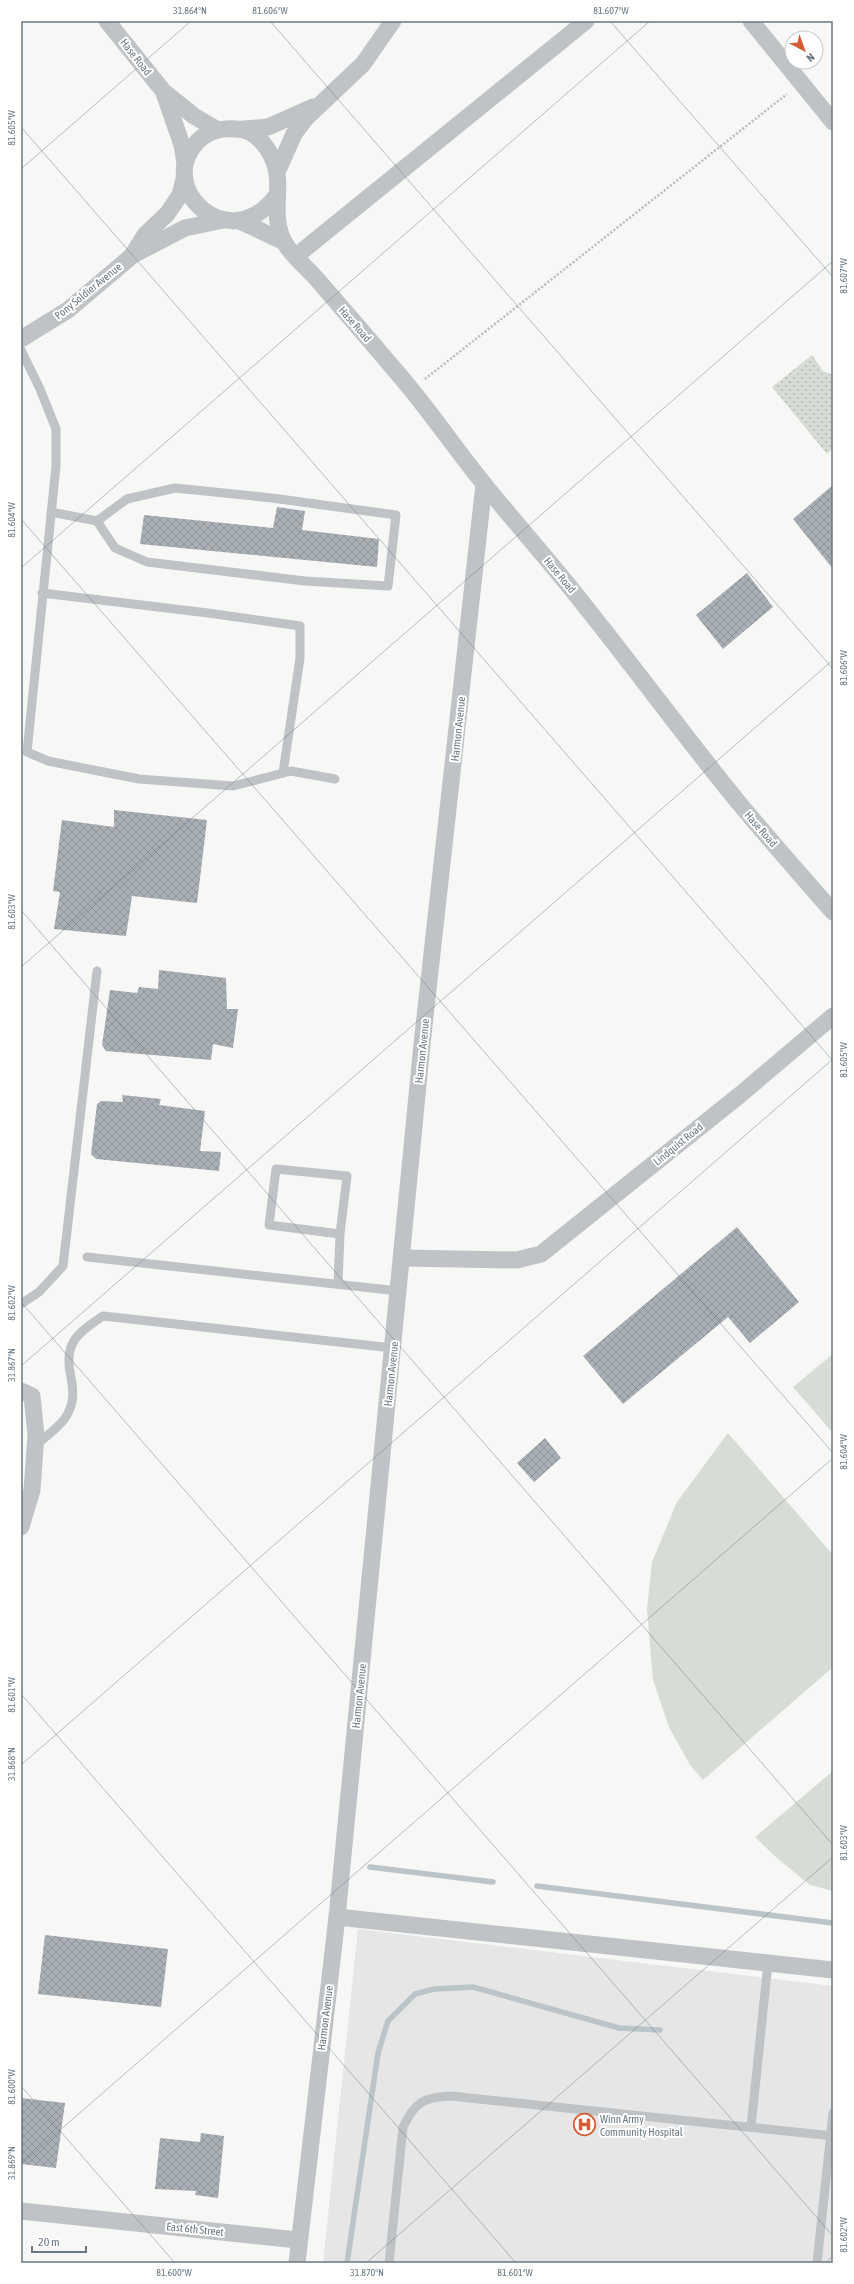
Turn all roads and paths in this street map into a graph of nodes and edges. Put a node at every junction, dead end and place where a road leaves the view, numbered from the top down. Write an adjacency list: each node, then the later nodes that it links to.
1 (108, 21): 6 (street, Hase Road)
2 (393, 21): 7 (street)
3 (586, 21): 17 (street)
4 (751, 21): 5 (street)
5 (801, 83): 8 (street); 20 (path)
6 (164, 92): 9 (street); 12 (street)
7 (319, 104): 10 (street); 11 (street)
8 (833, 122)
9 (216, 129): 10 (street); 12 (street)
10 (244, 129): 11 (street)
11 (278, 170): 13 (street)
12 (185, 171): 14 (street); 16 (street)
13 (276, 196): 14 (street); 15 (street)
14 (231, 221): 15 (street); 16 (street)
15 (283, 241): 17 (street, Hase Road)
16 (133, 255): 18 (street, Pony Soldier Avenue)
17 (296, 256): 20 (street, Hase Road)
18 (21, 338)
19 (21, 350): 22 (lane)
20 (412, 389): 21 (street, Hase Road)
21 (484, 484): 27 (street, Hase Road); 32 (street, Harmon Avenue)
22 (51, 512): 23 (lane); 24 (lane)
23 (97, 521): 23 (lane)
24 (42, 594): 25 (lane); 25 (lane)
25 (283, 773): 26 (lane)
26 (335, 779)
27 (833, 912)
28 (97, 971): 35 (lane)
29 (833, 1016): 32 (street, Lindquist Road)
30 (340, 1234): 30 (lane); 33 (lane)
31 (87, 1257): 33 (lane)
32 (402, 1258): 34 (street, Harmon Avenue)
33 (338, 1284): 34 (lane)
34 (399, 1292): 36 (street, Harmon Avenue)
35 (21, 1304)
36 (393, 1348): 38 (lane); 40 (street, Harmon Avenue)
37 (21, 1391): 38 (street)
38 (35, 1446): 39 (street)
39 (21, 1527)
40 (337, 1917): 41 (street); 47 (street, Harmon Avenue)
41 (768, 1963): 42 (street); 44 (lane)
42 (833, 1970)
43 (833, 2114): 45 (lane)
44 (751, 2127): 45 (lane); 49 (lane)
45 (832, 2135): 50 (lane)
46 (21, 2211): 47 (street, East 6th Street)
47 (298, 2240): 48 (street, Harmon Avenue)
48 (297, 2263)
49 (388, 2263)
50 (817, 2263)

